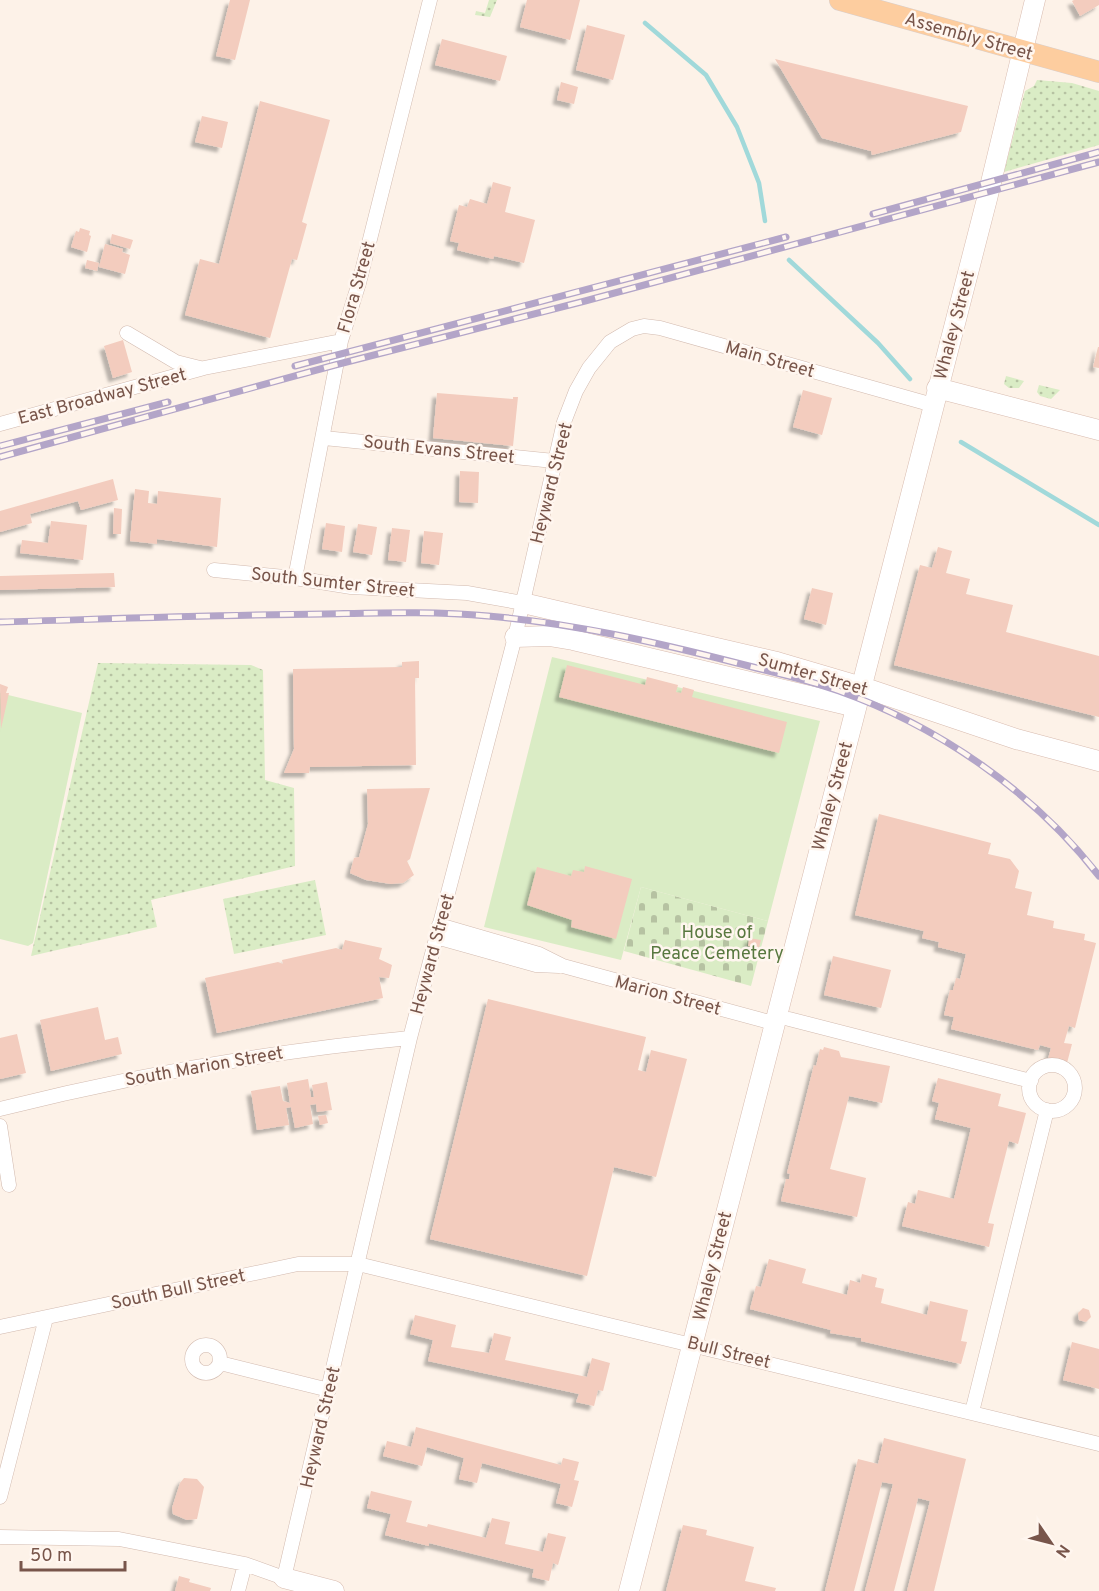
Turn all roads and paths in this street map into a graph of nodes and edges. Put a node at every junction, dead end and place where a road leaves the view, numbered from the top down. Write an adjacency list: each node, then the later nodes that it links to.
1 (430, 0): 7 (street, Flora Street)
2 (840, 0): 4 (main road, Assembly Street)
3 (1035, 0): 4 (street, Whaley Street)
4 (1021, 51): 5 (main road, Assembly Street); 10 (street, Whaley Street)
5 (1099, 72)
6 (127, 333): 9 (street, East Broadway Street)
7 (340, 341): 9 (street, East Broadway Street); 13 (street, Flora Street)
8 (610, 342): 10 (street, Main Street); 14 (street, Heyward Street)
9 (204, 368): 11 (street, East Broadway Street)
10 (935, 397): 12 (street, Main Street); 19 (street, Whaley Street)
11 (0, 424)
12 (1099, 430)
13 (324, 438): 14 (street, South Evans Street); 16 (street, Flora Street)
14 (554, 461): 17 (street, Heyward Street)
15 (214, 570): 16 (street, South Sumter Street)
16 (296, 578): 17 (street, South Sumter Street)
17 (523, 603): 18 (street, Heyward Street); 19 (street, Sumter Street)
18 (515, 637): 20 (street, Sumter Street); 22 (street, Heyward Street)
19 (862, 687): 20 (street, Whaley Street); 21 (street, Sumter Street)
20 (856, 707): 23 (street, Whaley Street)
21 (1099, 761)
22 (437, 931): 23 (street, Marion Street); 24 (street, Heyward Street)
23 (781, 1021): 25 (street, Marion Street); 33 (street, Whaley Street)
24 (410, 1038): 26 (street, South Marion Street); 30 (street, Heyward Street)
25 (1031, 1081): 27 (street); 27 (street)
26 (0, 1109)
27 (1047, 1110): 36 (street)
28 (0, 1126): 29 (street)
29 (9, 1185)
30 (358, 1264): 31 (street, South Bull Street); 33 (street, Bull Street); 35 (street, Heyward Street)
31 (46, 1318): 32 (street, South Bull Street); 38 (street)
32 (0, 1327)
33 (693, 1343): 36 (street, Bull Street); 44 (street, Whaley Street)
34 (220, 1363): 35 (street)
35 (329, 1390): 41 (street, Heyward Street)
36 (972, 1412): 37 (street, Bull Street)
37 (1099, 1444)
38 (0, 1497)
39 (0, 1537): 40 (street)
40 (245, 1564): 41 (street); 42 (street)
41 (284, 1578): 43 (street)
42 (238, 1591)
43 (334, 1591)
44 (628, 1591)

